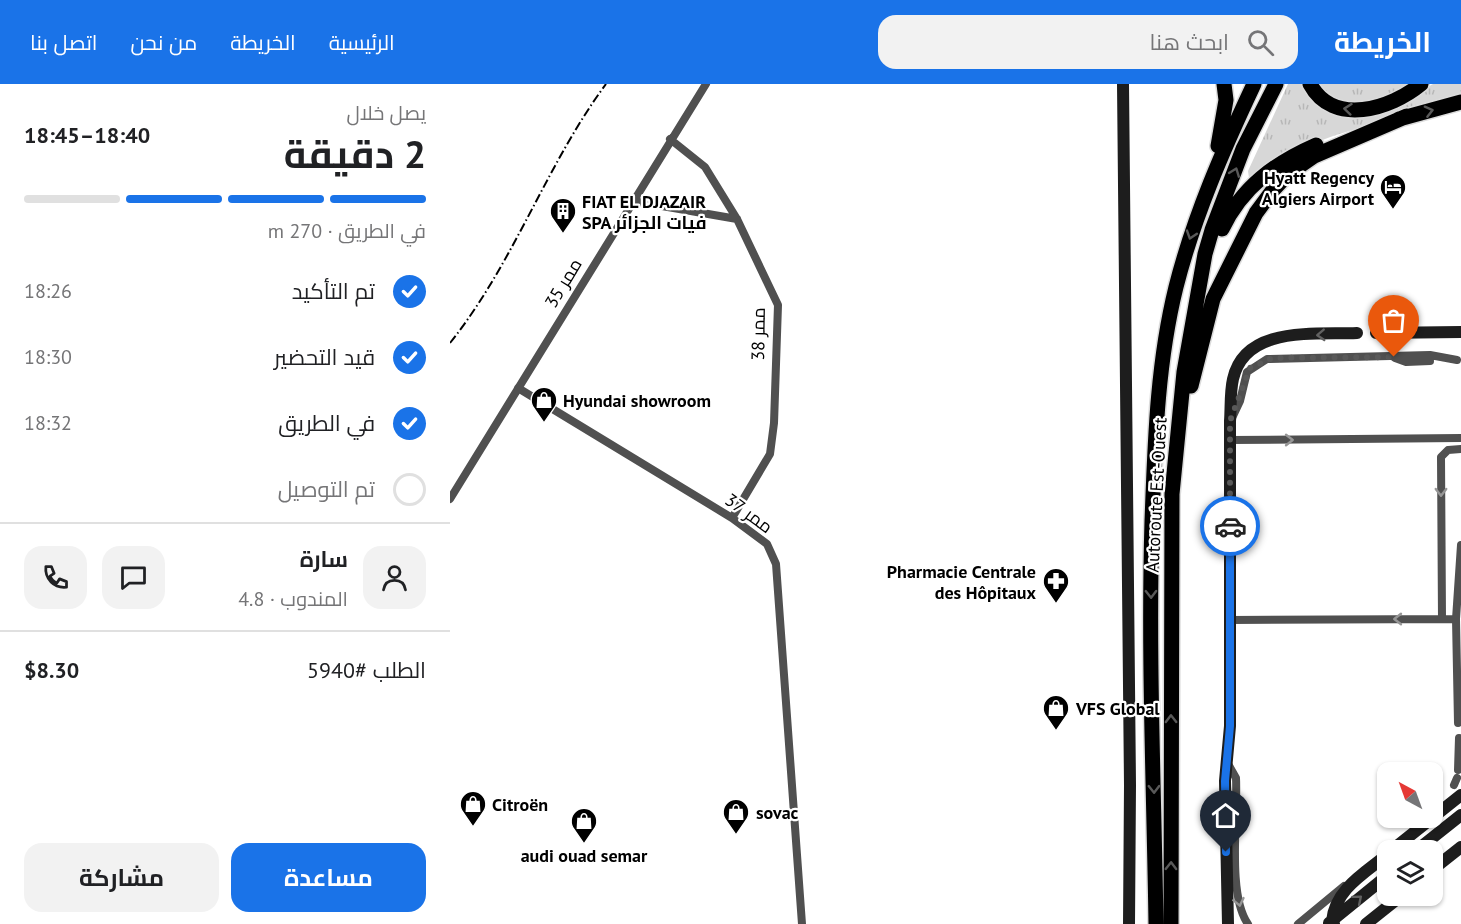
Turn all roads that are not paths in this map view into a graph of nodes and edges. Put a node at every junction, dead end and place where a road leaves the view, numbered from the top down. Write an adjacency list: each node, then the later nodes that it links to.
1 (706, 84): 10 (street, ممر 35)
2 (1123, 84): 50 (main road)
3 (1224, 84): 12 (highway)
4 (1254, 84): 12 (highway, Autoroute Est-Ouest)
5 (1275, 84): 14 (highway, Autoroute Est-Ouest, one-way to 5)
6 (1310, 84): 7 (highway, one-way to 6)
7 (1421, 84)
8 (1461, 102): 9 (highway, one-way to 8)
9 (1407, 116): 14 (highway); 21 (highway)
10 (670, 139): 11 (street, ممر 35); 13 (street, ممر 38)
11 (633, 201): 13 (street); 19 (street, ممر 35)
12 (1201, 203): 51 (highway, Autoroute Est-Ouest, one-way to 51)
13 (736, 219): 26 (street, ممر 38)
14 (1197, 309): 21 (highway, Autoroute Est-Ouest)
15 (1461, 332): 17 (main road)
16 (1357, 333): 20 (main road, one-way to 20)
17 (1376, 333)
18 (1457, 360): 20 (street)
19 (518, 388): 25 (street, ممر 35); 26 (street, ممر 37)
20 (1230, 421): 23 (main road)
21 (1177, 435): 52 (highway, Autoroute Est-Ouest, one-way to 21)
22 (1461, 438): 23 (street, one-way to 22)
23 (1230, 440): 31 (main road)
24 (1461, 449): 29 (street, one-way to 29)
25 (450, 500)
26 (732, 518): 49 (street, ممر 37)
27 (1461, 545): 28 (street)
28 (1459, 596): 30 (street)
29 (1442, 618): 30 (street); 31 (street, one-way to 31)
30 (1456, 619): 32 (street)
31 (1230, 620): 34 (main road)
32 (1458, 723)
33 (1459, 738): 35 (street)
34 (1227, 762): 53 (main road); 54 (street, one-way to 54)
35 (1456, 784): 36 (street); 39 (main road)
36 (1443, 801)
37 (1461, 815): 41 (main road)
38 (1417, 828): 40 (street)
39 (1401, 840)
40 (1403, 840)
41 (1430, 840)
42 (1461, 847): 44 (main road)
43 (1377, 861): 55 (street)
44 (1443, 861)
45 (1377, 862): 48 (main road)
46 (1377, 884): 48 (main road, one-way to 46)
47 (1388, 906): 56 (main road)
48 (1331, 923)
49 (801, 924)
50 (1129, 924)
51 (1156, 924)
52 (1171, 924)
53 (1228, 924)
54 (1248, 924)
55 (1298, 924)
56 (1366, 924)

